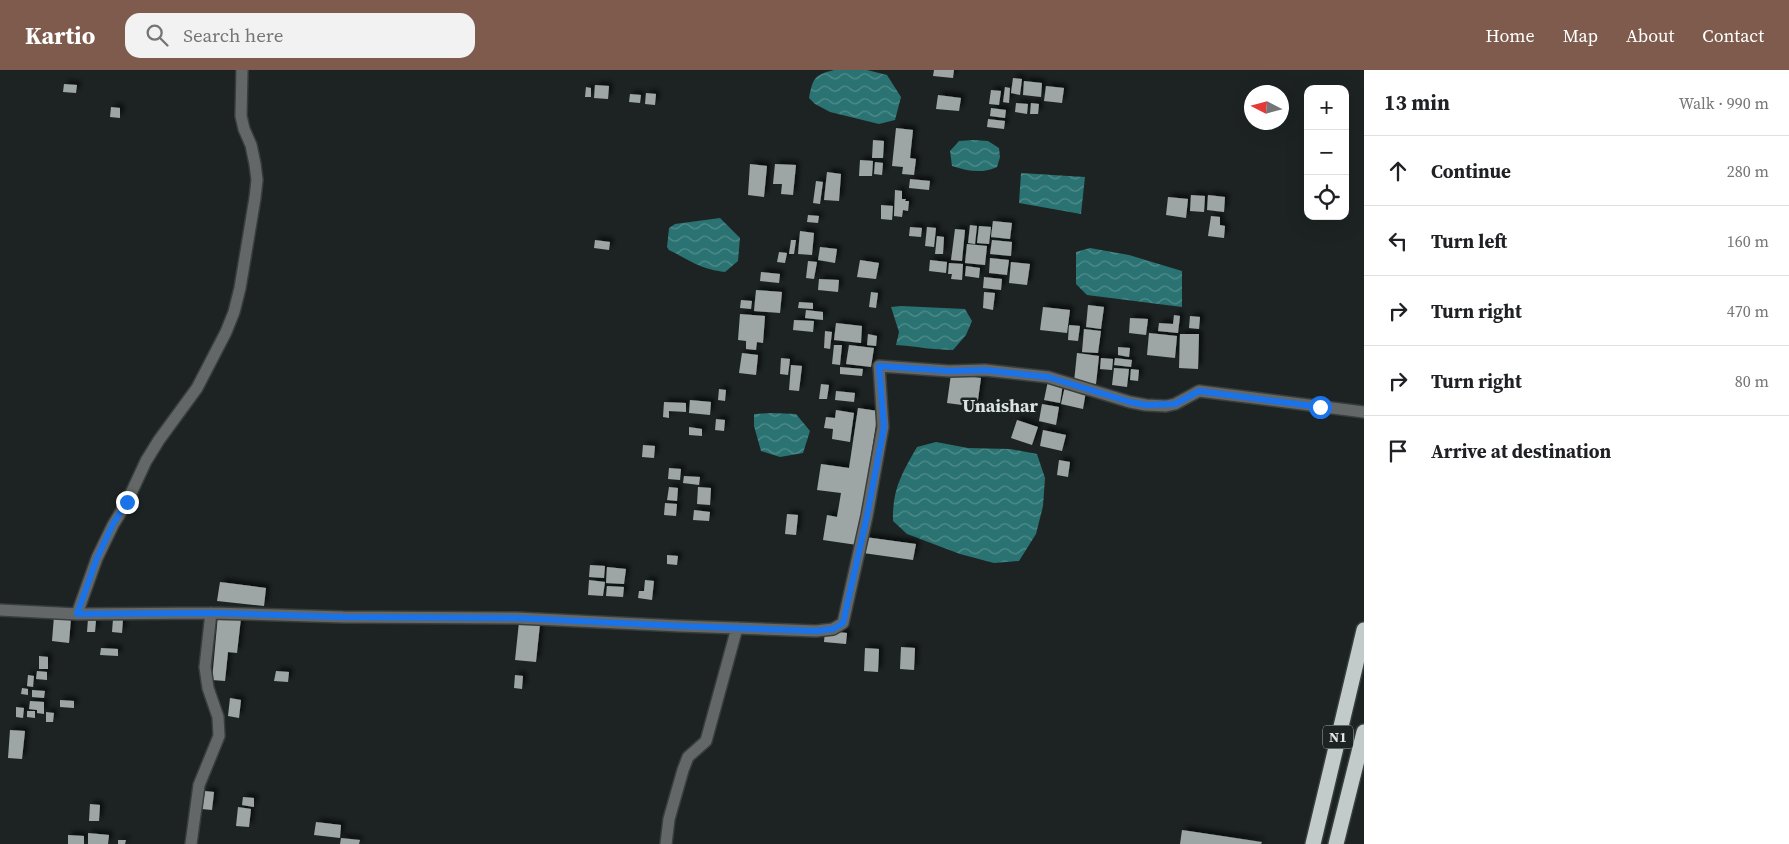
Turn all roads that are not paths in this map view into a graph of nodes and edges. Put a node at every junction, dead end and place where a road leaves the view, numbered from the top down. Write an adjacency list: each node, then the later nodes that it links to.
1 (242, 70): 5 (street)
2 (1364, 412): 6 (street)
3 (0, 610): 5 (street)
4 (211, 613): 5 (street); 6 (street); 9 (street)
5 (77, 614)
6 (737, 628): 10 (street)
7 (1364, 630): 11 (highway, N1)
8 (1364, 732): 12 (highway, N1)
9 (191, 844)
10 (666, 844)
11 (1313, 844)
12 (1336, 844)

